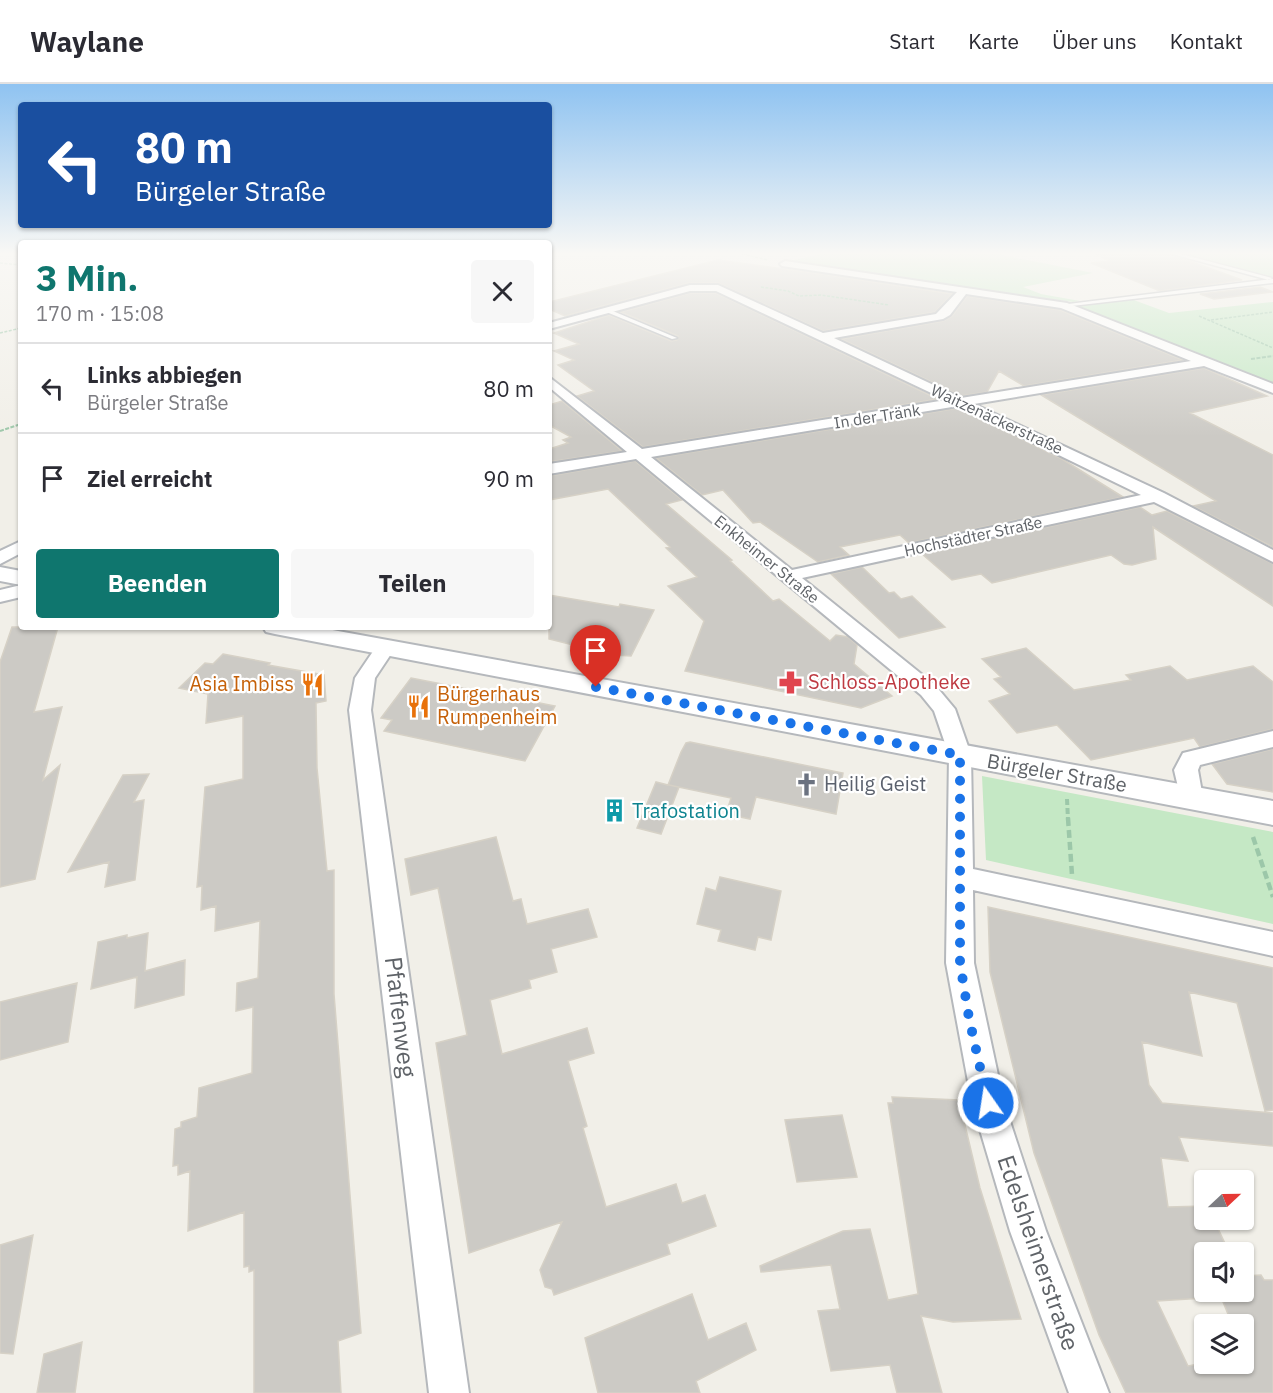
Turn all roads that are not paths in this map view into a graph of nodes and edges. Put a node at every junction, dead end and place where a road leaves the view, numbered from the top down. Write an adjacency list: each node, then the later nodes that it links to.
1 (588, 315): 6 (street)
2 (619, 315): 8 (lane)
3 (775, 315): 7 (street, Waitzenäckerstraße)
4 (942, 315): 7 (street)
5 (1088, 315): 9 (street)
6 (552, 325)
7 (822, 337): 12 (street, Waitzenäckerstraße)
8 (675, 338)
9 (1205, 362): 11 (street); 12 (street, In der Tränk)
10 (552, 383): 13 (street, Enkheimer Straße)
11 (1273, 389)
12 (962, 403): 13 (street, In der Tränk); 15 (street, Waitzenäckerstraße)
13 (639, 454): 14 (street, In der Tränk); 18 (street, Enkheimer Straße)
14 (552, 468)
15 (1158, 496): 17 (street, Waitzenäckerstraße); 18 (street, Hochstädter Straße)
16 (18, 551): 19 (street)
17 (1273, 557)
18 (787, 576): 24 (street, Enkheimer Straße)
19 (4, 577): 20 (street)
20 (18, 589)
21 (291, 630): 22 (street, Bürgeler Straße)
22 (385, 648): 24 (street, Bürgeler Straße); 29 (street, Pfaffenweg)
23 (1273, 739): 25 (street)
24 (960, 755): 25 (street, Bürgeler Straße); 27 (street, Edelsheimerstraße)
25 (1191, 798): 26 (street, Bürgeler Straße)
26 (1262, 821)
27 (959, 876): 28 (street); 30 (street, Edelsheimerstraße)
28 (1273, 944)
29 (449, 1393)
30 (1089, 1393)

